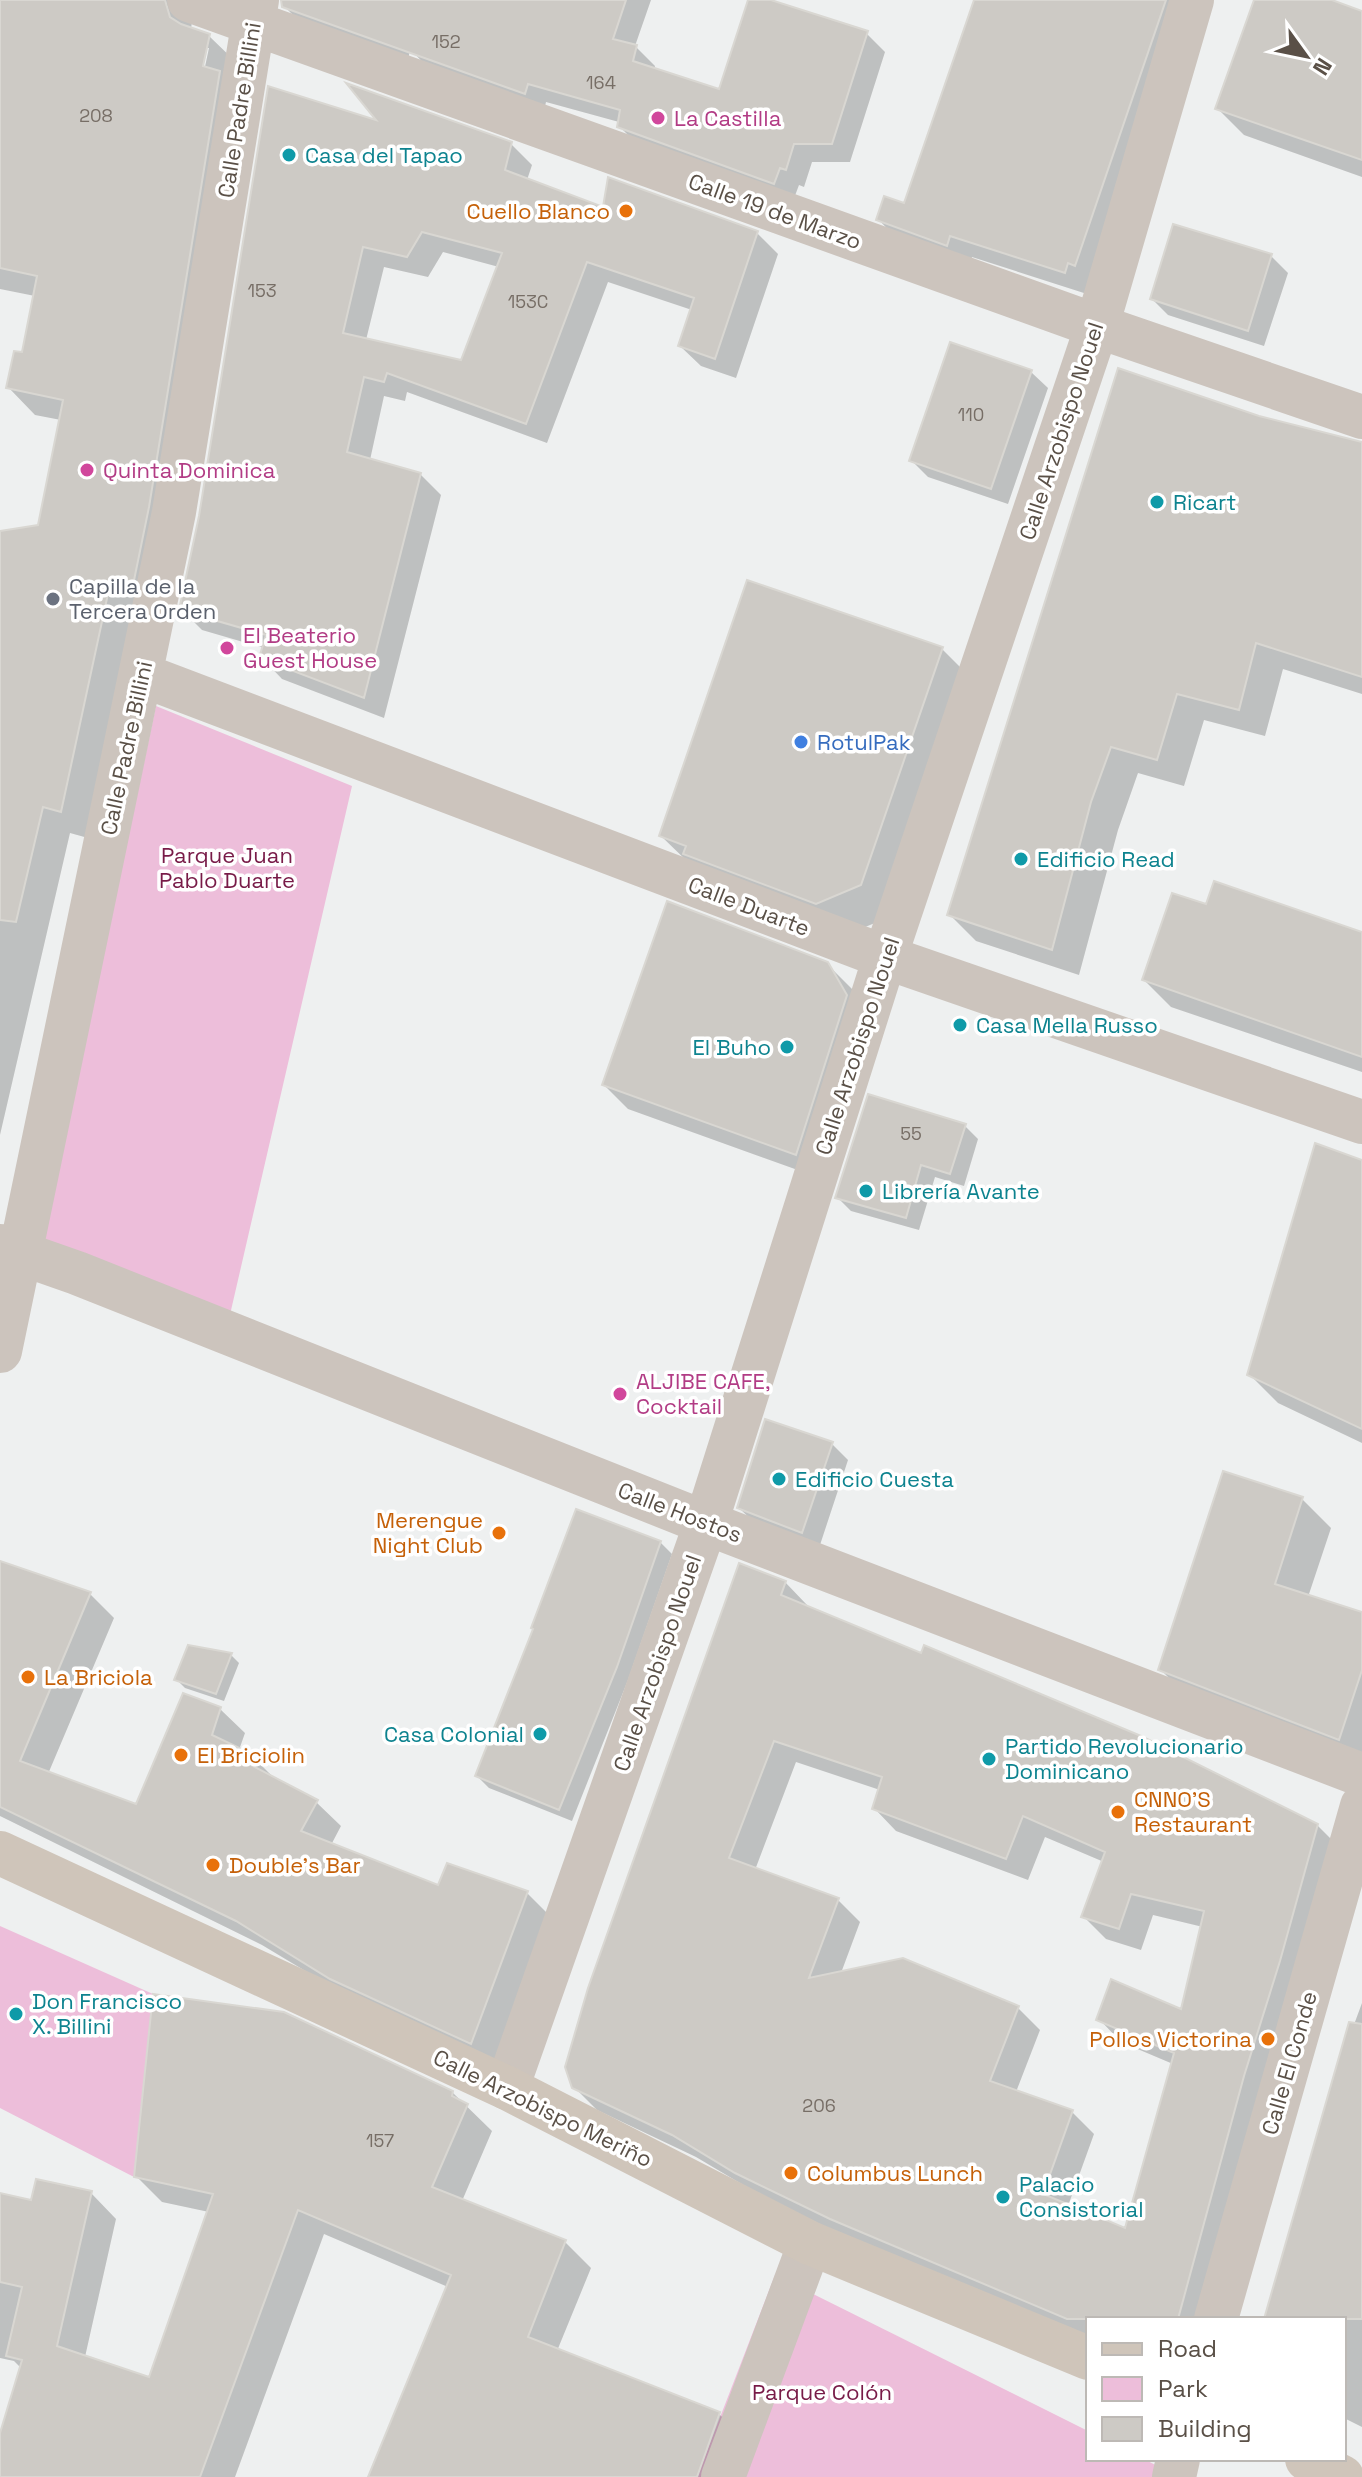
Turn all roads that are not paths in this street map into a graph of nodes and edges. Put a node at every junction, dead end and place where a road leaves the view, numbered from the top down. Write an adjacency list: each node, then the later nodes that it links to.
1 (189, 0): 3 (street, Calle 19 de Marzo)
2 (1192, 0): 4 (street, Calle Arzobispo Nouel)
3 (254, 12): 4 (street, Calle 19 de Marzo); 6 (street, Calle Padre Billini)
4 (1097, 326): 5 (street, Calle 19 de Marzo); 7 (street, Calle Arzobispo Nouel)
5 (1362, 417)
6 (142, 675): 7 (street, Calle Duarte); 9 (street, Calle Padre Billini)
7 (885, 957): 8 (street, Calle Duarte); 11 (street, Calle Arzobispo Nouel)
8 (1362, 1122)
9 (10, 1249): 10 (street, Calle Padre Billini); 11 (street, Calle Hostos)
10 (0, 1351)
11 (706, 1523): 12 (street, Calle Hostos); 15 (street, Calle Arzobispo Nouel)
12 (1362, 1775)
13 (1362, 1806): 17 (street, Calle El Conde)
14 (0, 1853): 15 (street, Calle Arzobispo Meriño)
15 (507, 2088): 16 (street, Calle Arzobispo Meriño)
16 (810, 2243): 18 (street, Calle Arzobispo Meriño); 20 (street)
17 (1217, 2317)
18 (1086, 2357)
19 (1311, 2461): 21 (street)
20 (723, 2477)
21 (1342, 2477)

